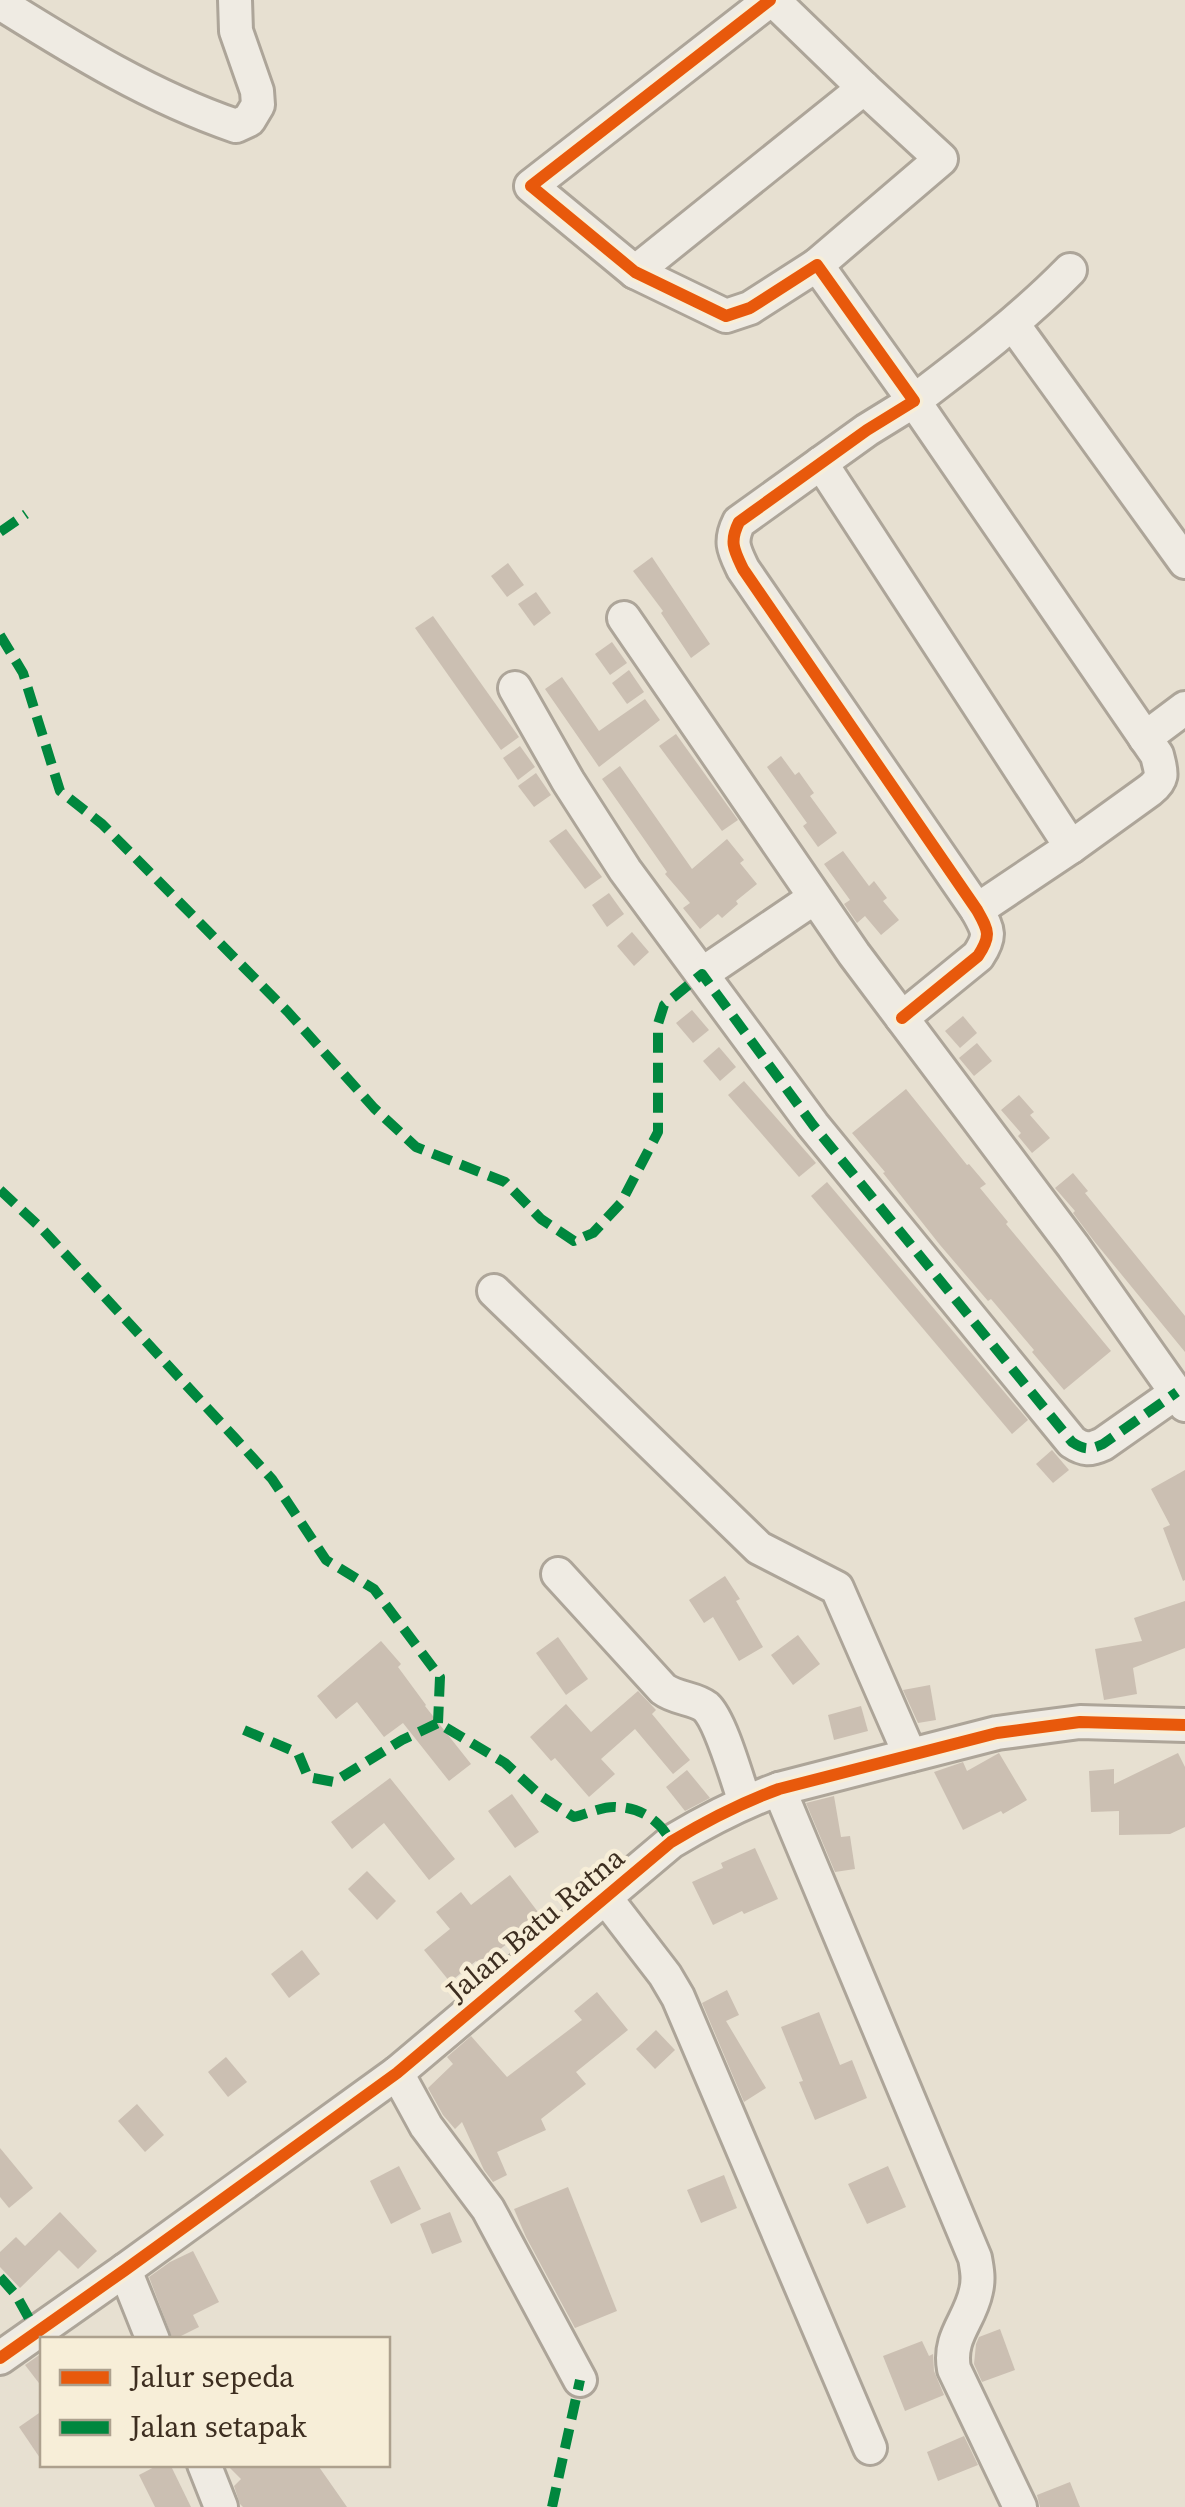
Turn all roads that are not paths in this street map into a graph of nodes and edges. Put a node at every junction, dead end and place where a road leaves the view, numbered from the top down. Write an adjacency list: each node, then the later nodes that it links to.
1 (235, 0): 3 (street)
2 (772, 0): 4 (street); 7 (street)
3 (0, 3)
4 (864, 88): 5 (street); 7 (street)
5 (818, 266): 7 (street); 9 (street)
6 (1070, 270): 8 (street)
7 (635, 272)
8 (1013, 324): 9 (street); 11 (street)
9 (914, 401): 10 (street); 15 (street)
10 (821, 463): 16 (street); 18 (street)
11 (1185, 562)
12 (624, 618): 17 (street)
13 (514, 688): 19 (street)
14 (1185, 708): 15 (street)
15 (1145, 738): 16 (street)
16 (1071, 847): 18 (street)
17 (814, 898): 19 (street); 20 (street)
18 (977, 910): 20 (street)
19 (702, 974): 22 (street)
20 (902, 1018): 22 (street)
21 (494, 1291): 25 (street)
22 (1181, 1399)
23 (558, 1574): 27 (street)
24 (1185, 1725): 25 (street, Jalan Batu Ratna)
25 (910, 1755): 26 (street, Jalan Batu Ratna)
26 (779, 1789): 27 (street, Jalan Batu Ratna); 37 (street)
27 (745, 1802): 28 (street, Jalan Batu Ratna)
28 (605, 1897): 29 (street, Jalan Batu Ratna); 34 (street)
29 (397, 2073): 30 (street, Jalan Batu Ratna); 33 (street)
30 (125, 2270): 31 (street); 32 (street, Jalan Batu Ratna)
31 (152, 2337)
32 (0, 2358)
33 (580, 2380)
34 (870, 2448)
35 (205, 2467): 36 (street)
36 (221, 2507)
37 (1020, 2507)

